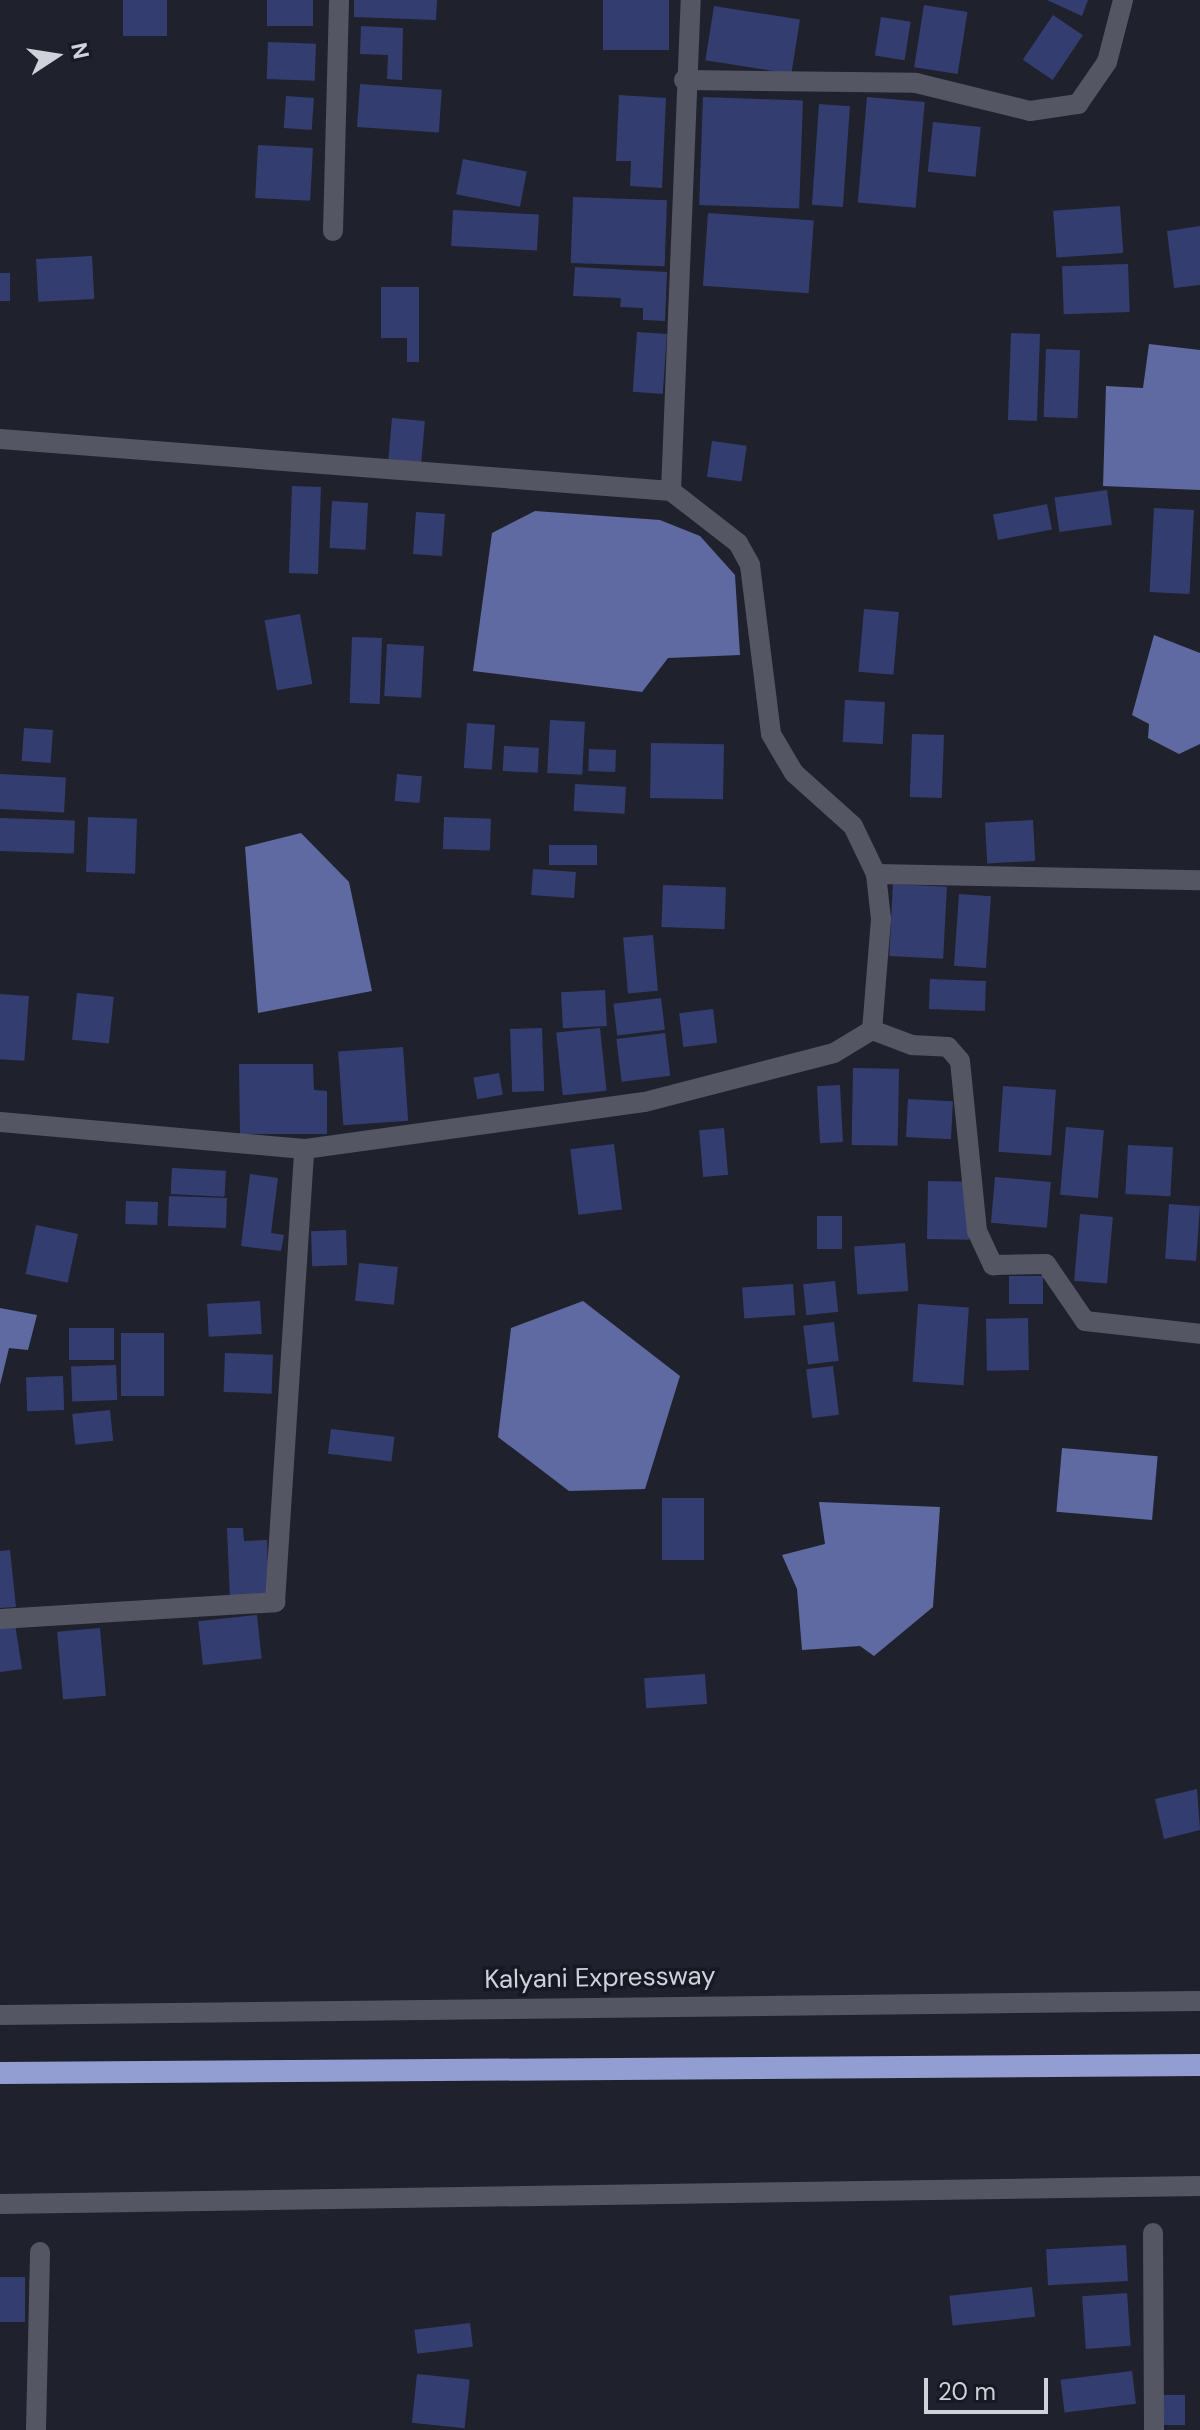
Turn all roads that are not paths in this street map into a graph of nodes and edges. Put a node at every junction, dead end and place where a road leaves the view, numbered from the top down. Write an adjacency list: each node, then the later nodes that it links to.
1 (339, 0): 5 (street)
2 (691, 0): 4 (street)
3 (1123, 0): 4 (street)
4 (684, 80): 7 (street)
5 (333, 231)
6 (0, 439): 7 (street)
7 (671, 491): 8 (street)
8 (876, 874): 9 (street); 10 (street)
9 (1200, 880)
10 (872, 1030): 12 (street); 13 (street)
11 (0, 1122): 12 (street)
12 (304, 1149): 14 (street)
13 (1200, 1334)
14 (0, 1619)
15 (1200, 2001): 16 (street, Kalyani Expressway)
16 (0, 2015)
17 (1200, 2065): 18 (highway)
18 (0, 2073)
19 (1200, 2186): 20 (street)
20 (0, 2204)
21 (1153, 2233): 24 (street)
22 (40, 2252): 23 (street)
23 (36, 2430)
24 (1154, 2430)

